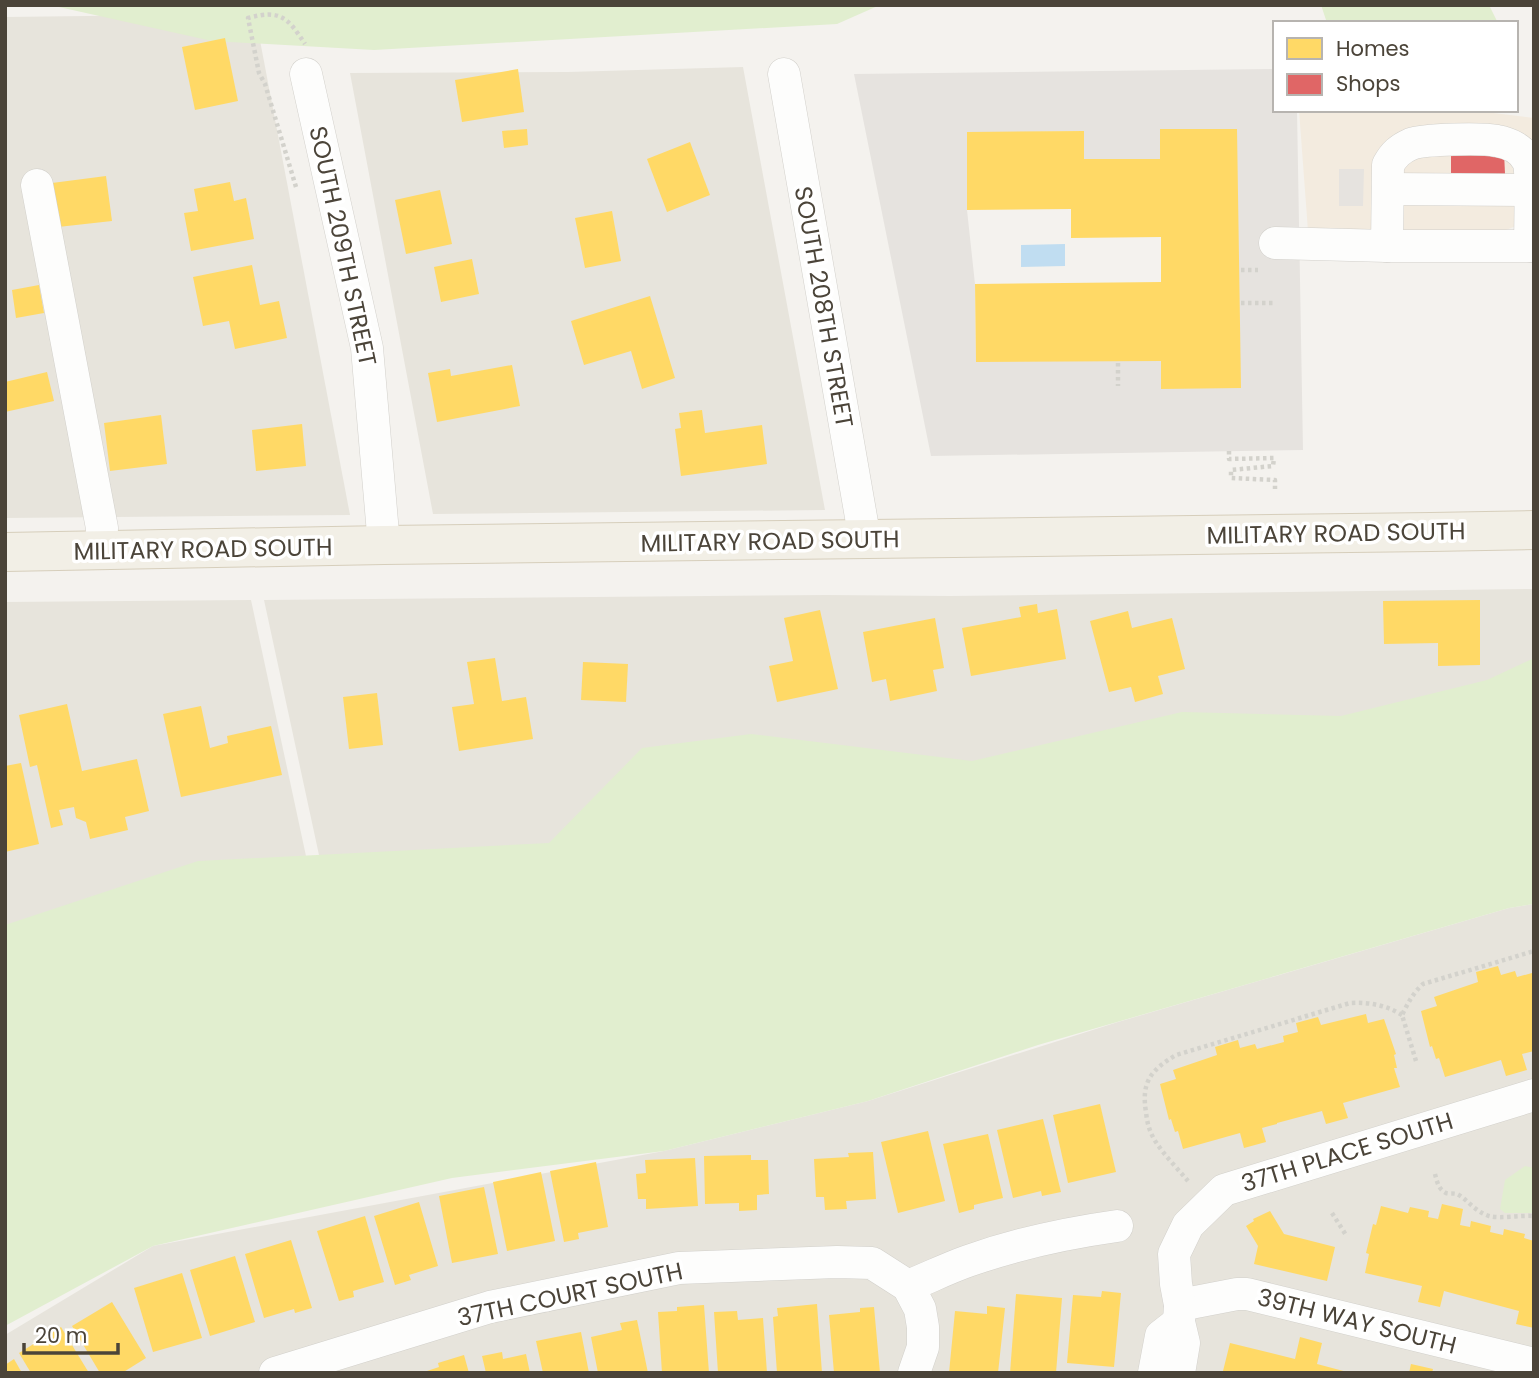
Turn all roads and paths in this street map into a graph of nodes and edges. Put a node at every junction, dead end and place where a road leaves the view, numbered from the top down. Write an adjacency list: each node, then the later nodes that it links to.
1 (248, 18): 4 (path)
2 (306, 74): 20 (street, SOUTH 209TH STREET)
3 (784, 74): 19 (street, SOUTH 208TH STREET)
4 (271, 106)
5 (37, 185): 21 (street)
6 (1388, 189): 7 (street); 7 (street); 8 (street)
7 (1530, 190): 9 (street)
8 (1387, 246): 9 (street); 10 (street)
9 (1532, 246)
10 (1269, 256): 11 (path)
11 (1241, 270)
12 (1241, 303): 13 (path)
13 (1276, 303)
14 (1118, 363): 15 (path)
15 (1118, 386)
16 (1229, 451): 17 (path)
17 (1275, 489)
18 (1534, 530): 19 (main road, MILITARY ROAD SOUTH)
19 (865, 540): 20 (main road, MILITARY ROAD SOUTH)
20 (384, 545): 21 (main road, MILITARY ROAD SOUTH)
21 (101, 550): 22 (main road, MILITARY ROAD SOUTH)
22 (5, 552)
23 (1534, 951): 24 (path)
24 (1402, 1015): 25 (path); 28 (path)
25 (1416, 1061)
26 (1534, 1095): 34 (street, 37TH PLACE SOUTH)
27 (1435, 1174): 30 (path)
28 (1185, 1177)
29 (1332, 1213): 32 (path)
30 (1534, 1216)
31 (1117, 1226): 33 (street)
32 (1346, 1235)
33 (908, 1286): 36 (street, 37TH COURT SOUTH); 37 (street)
34 (1180, 1314): 35 (street, 39TH WAY SOUTH); 38 (street); 39 (street, 37TH PLACE SOUTH)
35 (1534, 1364)
36 (275, 1373)
37 (914, 1373)
38 (1154, 1373)
39 (1179, 1373)

